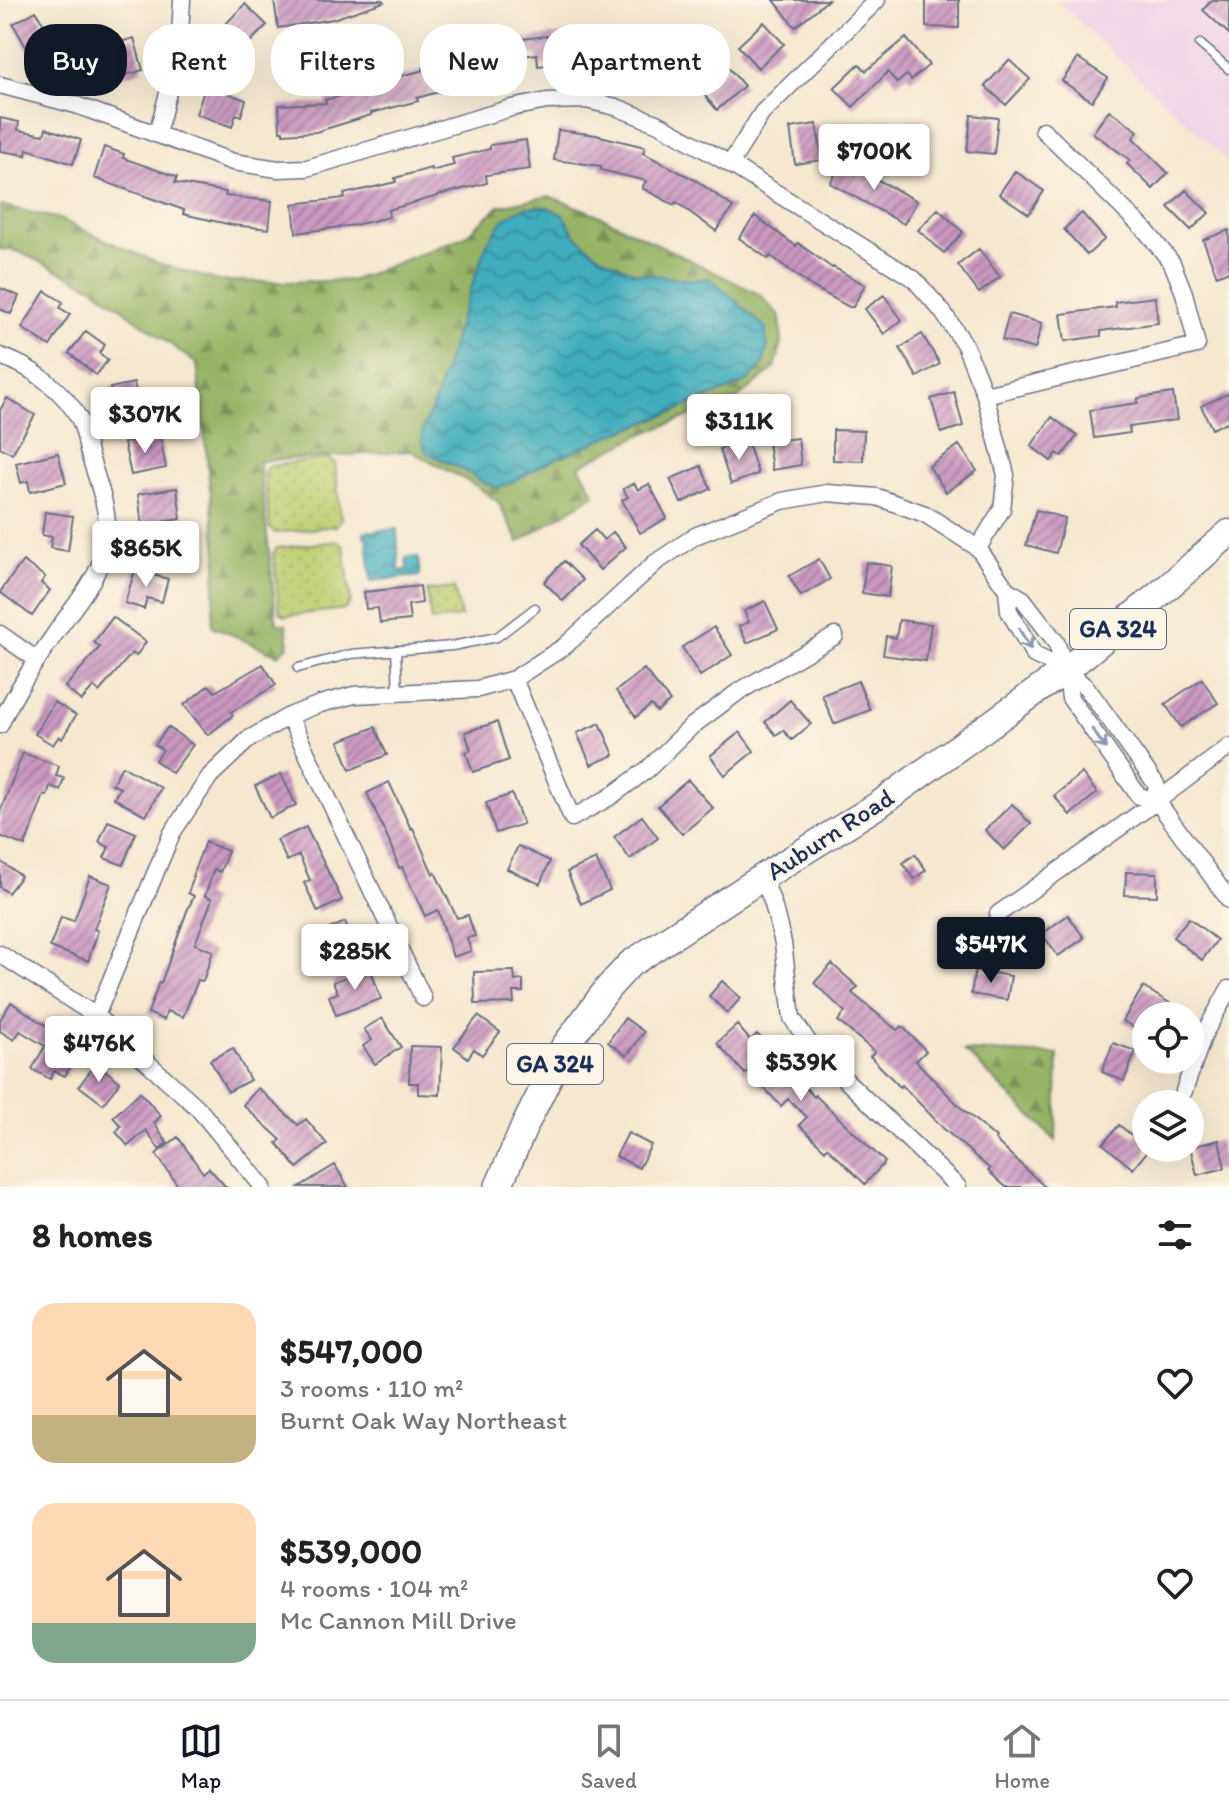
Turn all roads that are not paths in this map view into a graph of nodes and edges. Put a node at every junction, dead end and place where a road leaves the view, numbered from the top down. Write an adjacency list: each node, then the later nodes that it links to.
1 (182, 0): 7 (street)
2 (877, 0): 8 (street)
3 (1200, 44): 4 (lane)
4 (1229, 69)
5 (0, 85): 7 (street)
6 (1043, 130): 10 (street)
7 (157, 134): 8 (street)
8 (730, 164): 10 (street)
9 (0, 356): 18 (street)
10 (985, 395): 12 (street)
11 (1229, 533): 20 (main road, Auburn Road / GA 324)
12 (978, 548): 13 (street); 21 (street)
13 (1007, 590): 20 (street); 20 (street, one-way to 20)
14 (535, 608): 17 (lane)
15 (0, 634): 18 (street)
16 (835, 636): 21 (street)
17 (396, 650): 19 (lane); 22 (lane)
18 (37, 660): 24 (street)
19 (298, 668)
20 (1066, 670): 26 (street); 27 (main road, Auburn Road / GA 324)
21 (514, 679): 22 (street)
22 (398, 692): 23 (street)
23 (289, 716): 32 (street); 33 (street)
24 (0, 725)
25 (1229, 747): 26 (street)
26 (1157, 801): 28 (street); 29 (street)
27 (763, 877): 36 (main road, Auburn Road / GA 324); 37 (street)
28 (1229, 900)
29 (998, 914)
30 (0, 954): 33 (street)
31 (1229, 989): 34 (street)
32 (423, 998)
33 (96, 1016): 35 (street)
34 (1184, 1090)
35 (263, 1187)
36 (498, 1187)
37 (958, 1187)

